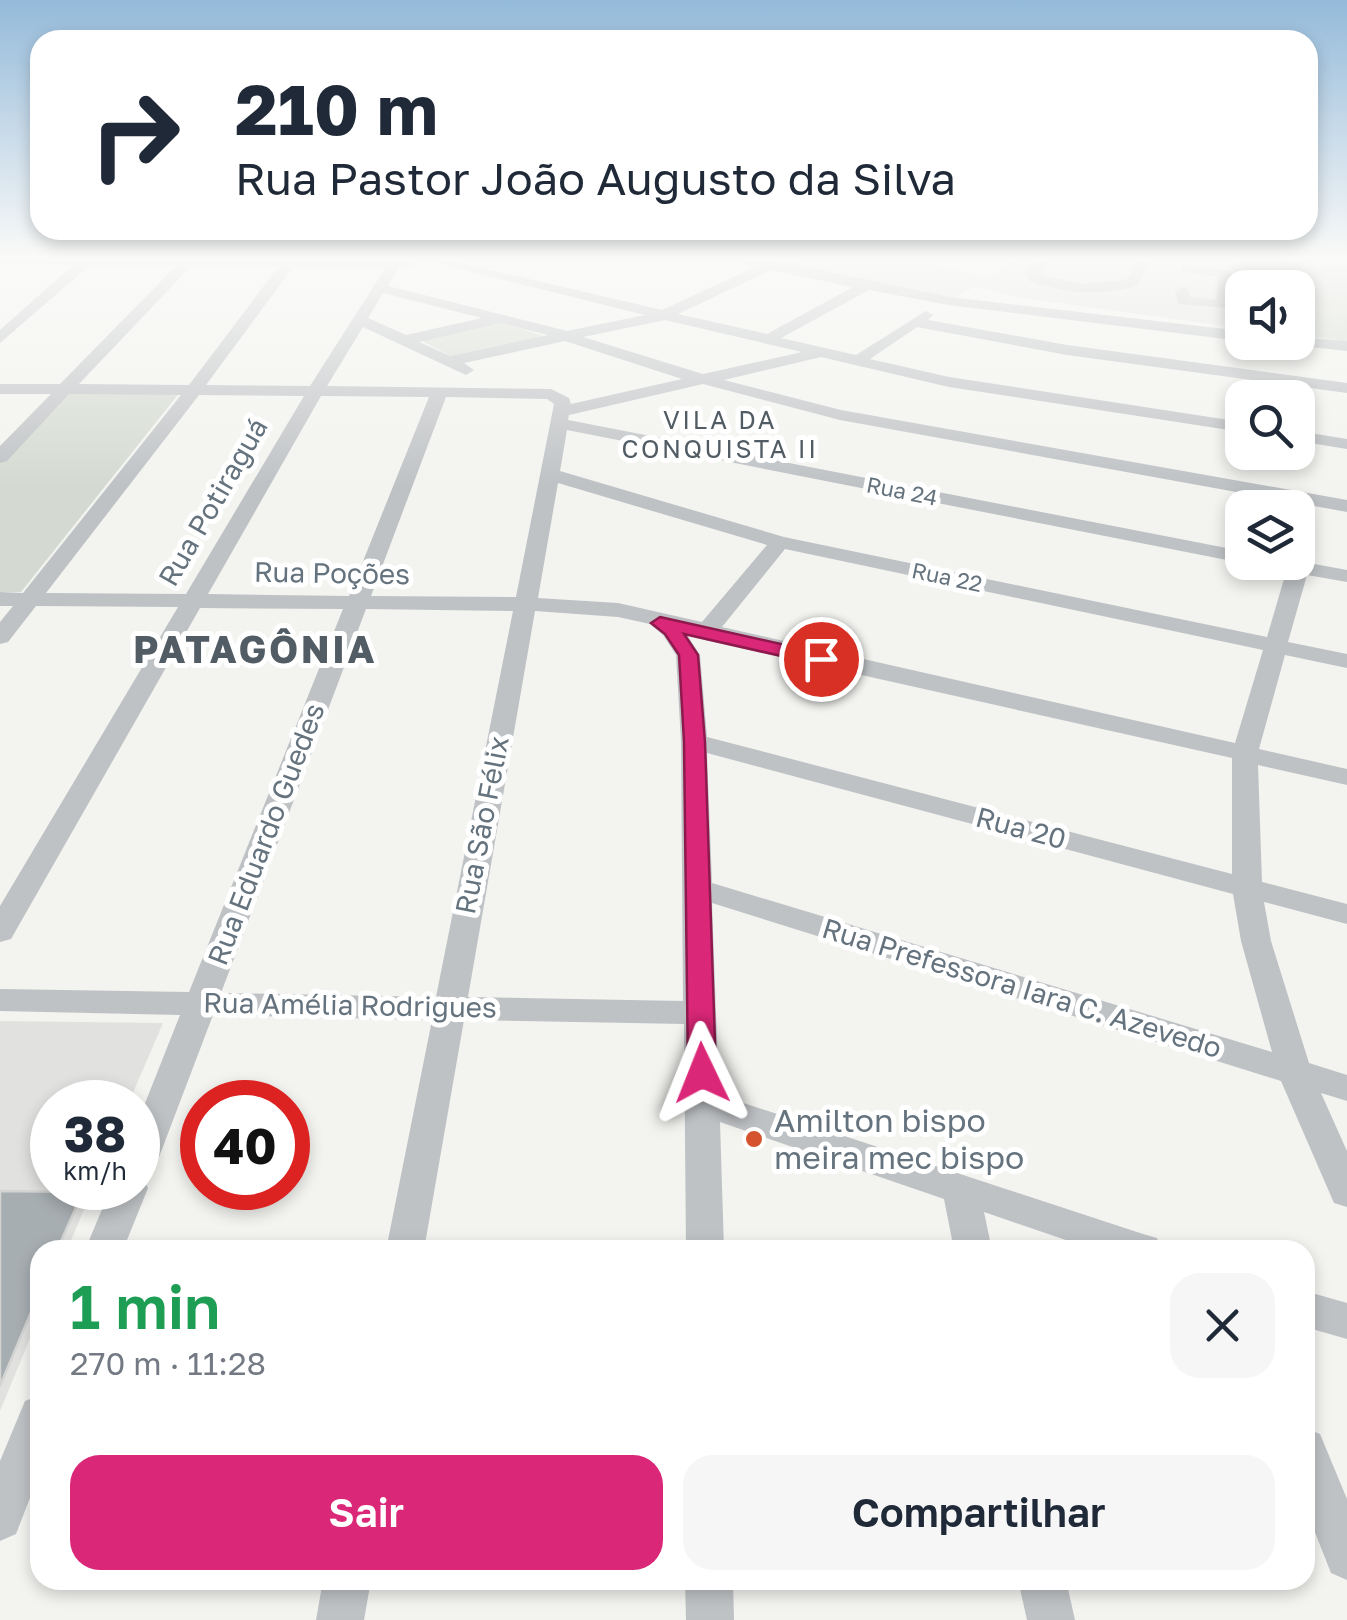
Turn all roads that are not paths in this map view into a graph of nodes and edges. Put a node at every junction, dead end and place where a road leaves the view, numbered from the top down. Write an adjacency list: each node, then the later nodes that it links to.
1 (118, 335): 23 (street)
2 (235, 335): 24 (street)
3 (349, 335): 25 (street, Rua Potiraguá)
4 (394, 335): 13 (street)
5 (430, 335): 13 (street)
6 (562, 335): 12 (street)
7 (580, 335): 12 (street)
8 (749, 335): 16 (street)
9 (774, 335): 17 (street)
10 (894, 335): 17 (street)
11 (982, 335): 21 (street)
12 (570, 337): 18 (street); 19 (street)
13 (406, 340): 18 (street)
14 (1315, 343): 15 (street)
15 (1347, 346)
16 (822, 353): 19 (street); 20 (street)
17 (863, 356): 20 (street)
18 (449, 362): 27 (street)
19 (698, 379): 28 (street); 34 (street)
20 (969, 384): 29 (street)
21 (1347, 388)
22 (0, 389): 23 (street, Rua 24)
23 (66, 389): 24 (street, Rua 24); 32 (street)
24 (194, 390): 25 (street, Rua 24); 41 (street)
25 (315, 391): 26 (street, Rua 24); 42 (street, Rua Potiraguá)
26 (439, 392): 27 (street, Rua 24); 43 (street, Rua Eduardo Guedes)
27 (506, 392): 28 (street, Rua 24)
28 (562, 412): 33 (street, Rua São Félix); 36 (street, Rua 24)
29 (1225, 424)
30 (1315, 439): 31 (street)
31 (1347, 444)
32 (0, 457)
33 (552, 474): 35 (street, Rua 22); 44 (street, Rua São Félix)
34 (1347, 506)
35 (780, 542): 46 (street); 48 (street, Rua 22)
36 (1225, 554)
37 (1315, 571): 38 (street)
38 (1347, 576)
39 (1295, 580): 48 (street)
40 (0, 599): 41 (street, Rua Poções)
41 (30, 599): 42 (street, Rua Poções); 47 (street)
42 (193, 600): 43 (street, Rua Poções); 56 (street, Rua Potiraguá)
43 (355, 604): 44 (street, Rua Poções); 58 (street, Rua Eduardo Guedes)
44 (524, 604): 45 (street, Rua Poções); 59 (street, Rua São Félix)
45 (660, 623): 46 (street, Rua Poções); 50 (street)
46 (706, 633): 51 (street, Rua Poções)
47 (0, 637)
48 (1276, 646): 49 (street, Rua 22); 51 (street)
49 (1347, 662)
50 (694, 742): 53 (street, Rua 20); 54 (street)
51 (1245, 753): 52 (street, Rua Poções); 53 (street)
52 (1347, 777)
53 (1246, 888): 55 (street, Rua 20); 61 (street)
54 (698, 889): 60 (street); 61 (street, Rua Prefessora Iara C. Azevedo)
55 (1347, 914)
56 (0, 932)
57 (0, 1000): 58 (street, Rua Amélia Rodrigues)
58 (201, 1003): 59 (street, Rua Amélia Rodrigues); 64 (street, Rua Eduardo Guedes)
59 (448, 1007): 60 (street, Rua Amélia Rodrigues); 69 (street, Rua São Félix)
60 (700, 1013): 63 (street)
61 (1294, 1072): 62 (street, Rua Prefessora Iara C. Azevedo); 66 (street)
62 (1347, 1088)
63 (704, 1103): 65 (street); 70 (street)
64 (160, 1108)
65 (961, 1192): 71 (street); 72 (street)
66 (1347, 1192)
67 (120, 1210): 68 (street)
68 (108, 1240)
69 (407, 1240)
70 (705, 1240)
71 (971, 1240)
72 (1112, 1240)
73 (1315, 1312): 74 (street)
74 (1347, 1321)
75 (30, 1441): 77 (street)
76 (1315, 1475): 78 (street)
77 (0, 1518)
78 (1347, 1557)
79 (345, 1590): 82 (street)
80 (709, 1590): 83 (street)
81 (1044, 1590): 84 (street)
82 (340, 1620)
83 (710, 1620)
84 (1051, 1620)

